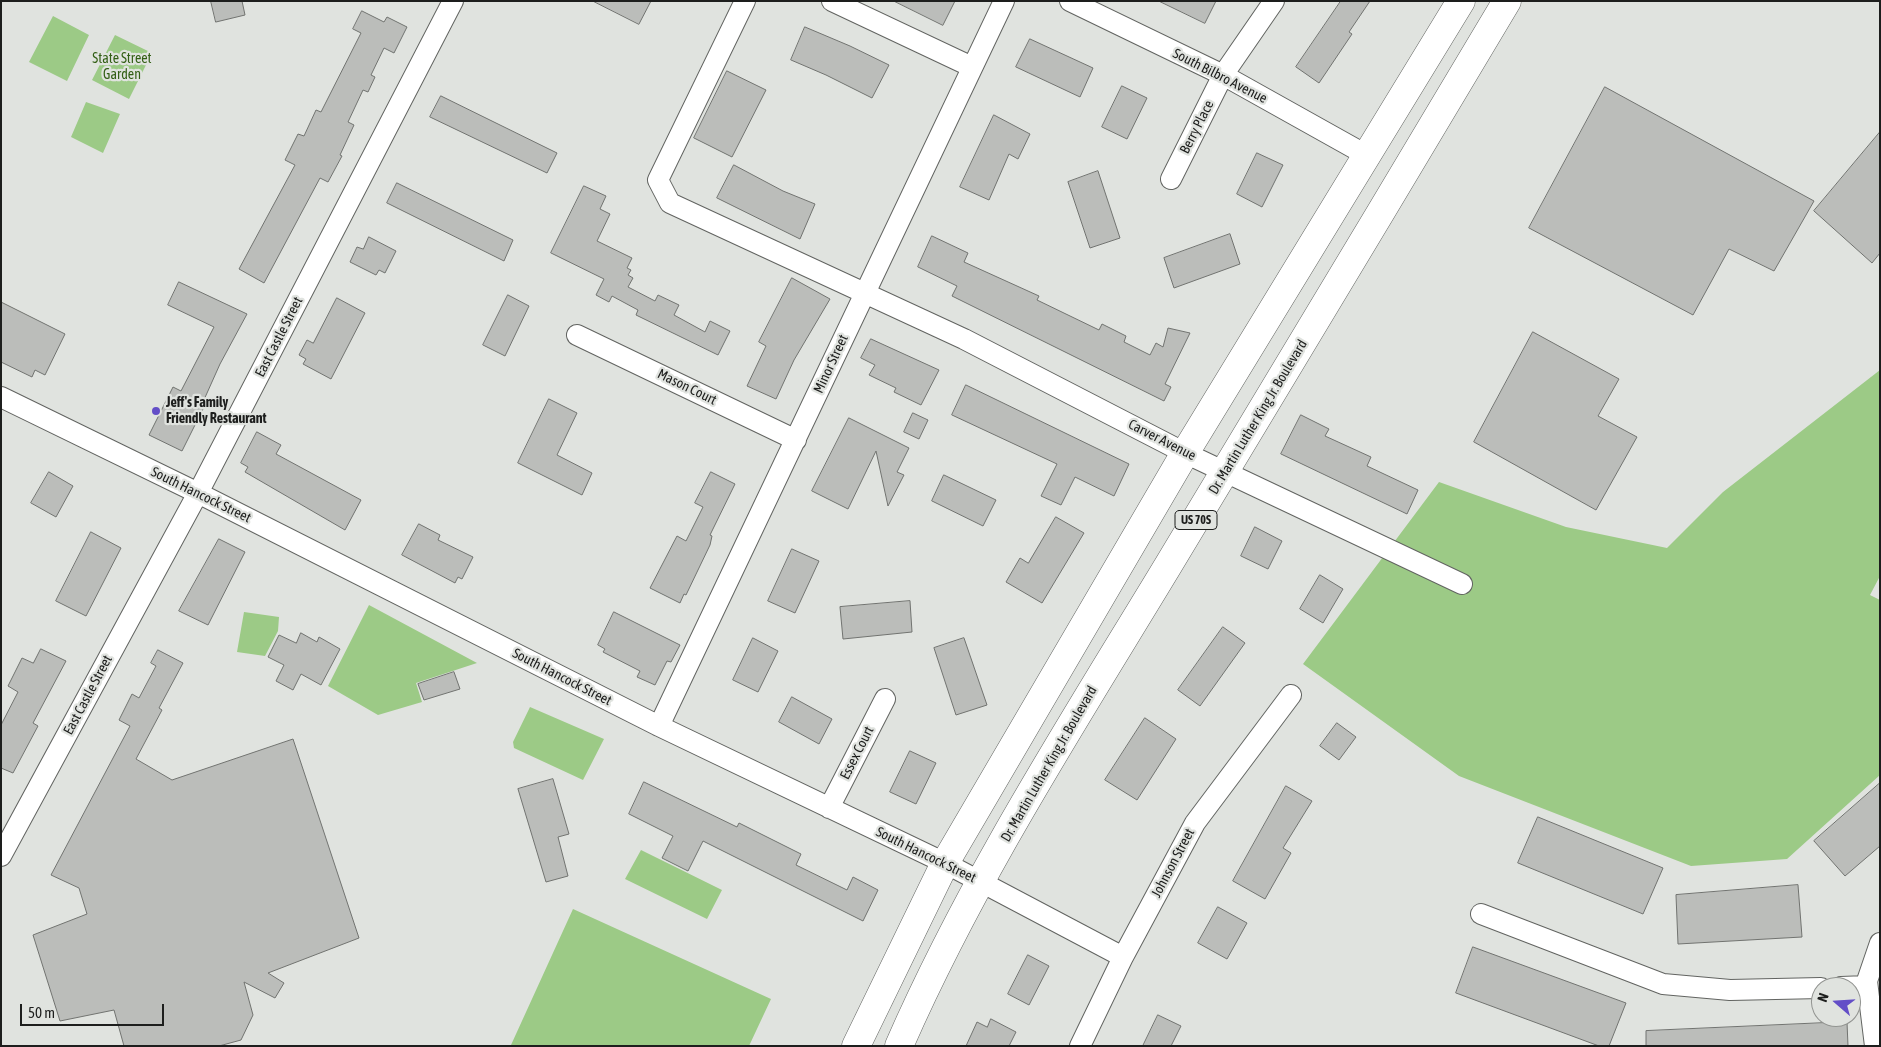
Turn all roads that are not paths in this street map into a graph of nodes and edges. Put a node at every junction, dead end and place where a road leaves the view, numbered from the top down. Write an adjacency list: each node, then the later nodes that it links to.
1 (453, 1): 19 (street, East Castle Street)
2 (745, 1): 13 (street, Carver Avenue)
3 (832, 1): 9 (street)
4 (1004, 1): 9 (street, Minor Street)
5 (1070, 1): 10 (street, South Bilbro Avenue)
6 (1274, 1): 10 (street, Berry Place)
7 (1461, 1): 11 (main road, US 70S)
8 (1507, 1): 18 (main road, Dr. Martin Luther King Jr. Boulevard / US 70S)
9 (972, 67): 13 (street, Minor Street)
10 (1223, 75): 11 (street, South Bilbro Avenue); 12 (street, Berry Place)
11 (1368, 156): 17 (main road, US 70S)
12 (1171, 179)
13 (864, 294): 16 (street, Minor Street); 17 (street, Carver Avenue)
14 (577, 335): 16 (street, Mason Court)
15 (1, 397): 19 (street, South Hancock Street)
16 (796, 440): 23 (street, Minor Street)
17 (1185, 452): 18 (street, Carver Avenue); 26 (main road, US 70S)
18 (1225, 471): 20 (street, Carver Avenue); 27 (main road, Dr. Martin Luther King Jr. Boulevard / US 70S)
19 (198, 493): 23 (street, South Hancock Street); 25 (street, East Castle Street)
20 (1462, 584)
21 (1292, 695): 30 (street, Johnson Street)
22 (885, 699): 24 (street, Essex Court)
23 (659, 726): 24 (street, South Hancock Street)
24 (829, 808): 26 (street, South Hancock Street)
25 (1, 856)
26 (945, 863): 27 (street, South Hancock Street); 34 (main road, US 70S)
27 (980, 882): 30 (street, South Hancock Street); 35 (main road, Dr. Martin Luther King Jr. Boulevard / US 70S)
28 (1482, 914): 33 (street)
29 (1879, 947): 32 (street)
30 (1123, 957): 36 (street, Johnson Street)
31 (1861, 986): 32 (street)
32 (1867, 986): 37 (street)
33 (1811, 988)
34 (856, 1046)
35 (899, 1046)
36 (1080, 1046)
37 (1875, 1046)

